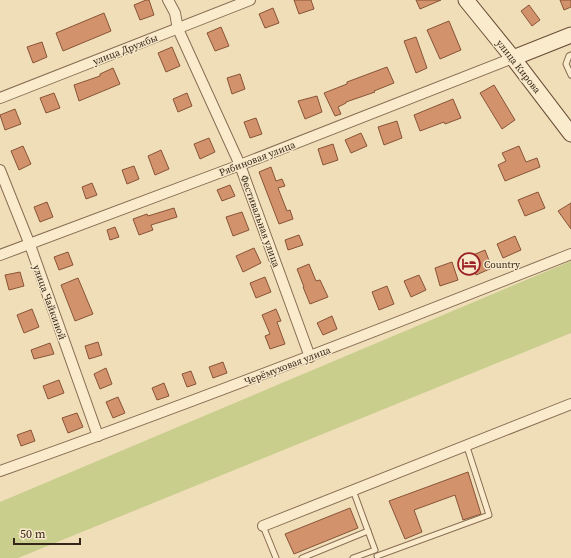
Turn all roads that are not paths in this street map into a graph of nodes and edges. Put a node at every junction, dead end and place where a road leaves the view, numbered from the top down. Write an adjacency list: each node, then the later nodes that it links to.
1 (168, 0): 4 (street, Фестивальная улица)
2 (250, 0): 4 (street, улица Дружбы)
3 (466, 0): 7 (main road, улица Кирова)
4 (178, 29): 9 (street, улица Дружбы); 11 (street, Фестивальная улица)
5 (571, 35): 7 (main road)
6 (571, 55): 8 (lane)
7 (513, 58): 10 (main road, улица Кирова); 11 (street, Рябиновая улица)
8 (571, 75)
9 (0, 98)
10 (567, 126)
11 (240, 165): 13 (street, Рябиновая улица); 16 (street, Фестивальная улица)
12 (0, 170): 13 (street, улица Чайкиной)
13 (30, 245): 15 (street, Рябиновая улица); 18 (street, улица Чайкиной)
14 (571, 254): 16 (street, Черёмуховая улица)
15 (0, 256)
16 (310, 357): 18 (street, Черёмуховая улица)
17 (571, 404): 19 (street)
18 (98, 436): 20 (street, Черёмуховая улица)
19 (467, 447): 21 (street); 25 (lane)
20 (0, 471)
21 (353, 490): 22 (street); 23 (lane)
22 (263, 526): 26 (lane)
23 (368, 531): 24 (lane); 27 (lane)
24 (375, 550): 25 (lane); 28 (lane)
25 (378, 557)
26 (276, 558)
27 (302, 558)
28 (353, 558)

